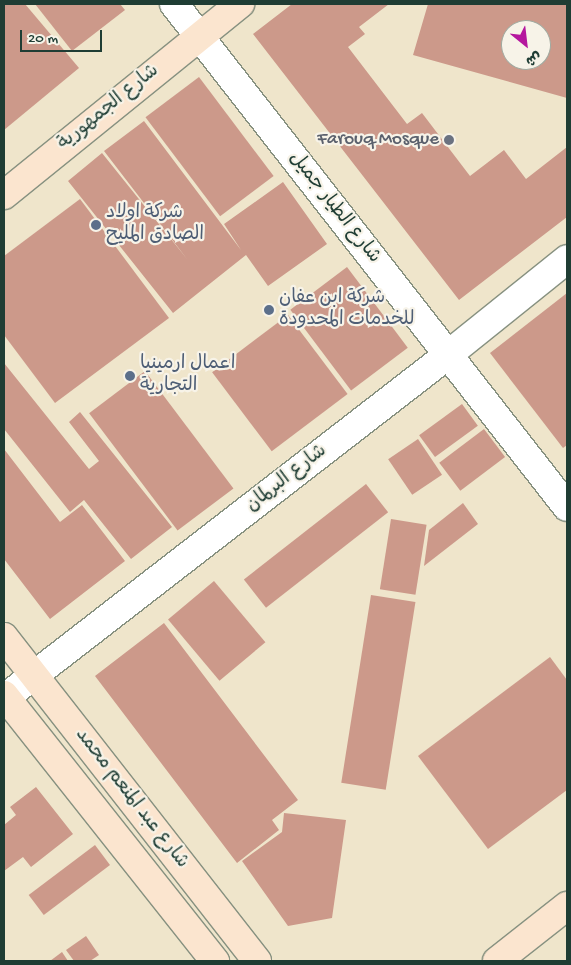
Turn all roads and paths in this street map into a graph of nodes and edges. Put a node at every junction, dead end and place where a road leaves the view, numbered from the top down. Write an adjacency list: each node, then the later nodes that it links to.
1 (174, 4): 3 (street, شارع الطيار جميل)
2 (240, 4): 3 (street, شارع الجمهورية)
3 (199, 35): 4 (street, شارع الجمهورية); 6 (street, شارع الطيار جميل)
4 (4, 195)
5 (567, 259): 6 (street, شارع البرلمان)
6 (449, 354): 7 (street, شارع الطيار جميل); 9 (street, شارع البرلمان)
7 (567, 507)
8 (4, 637): 9 (street, شارع عبد المنعم محمد)
9 (35, 675): 10 (street, شارع البرلمان); 13 (street, شارع عبد المنعم محمد)
10 (5, 696): 12 (street, شارع عبد المنعم محمد)
11 (567, 906): 14 (street)
12 (215, 961)
13 (257, 961)
14 (497, 961)

